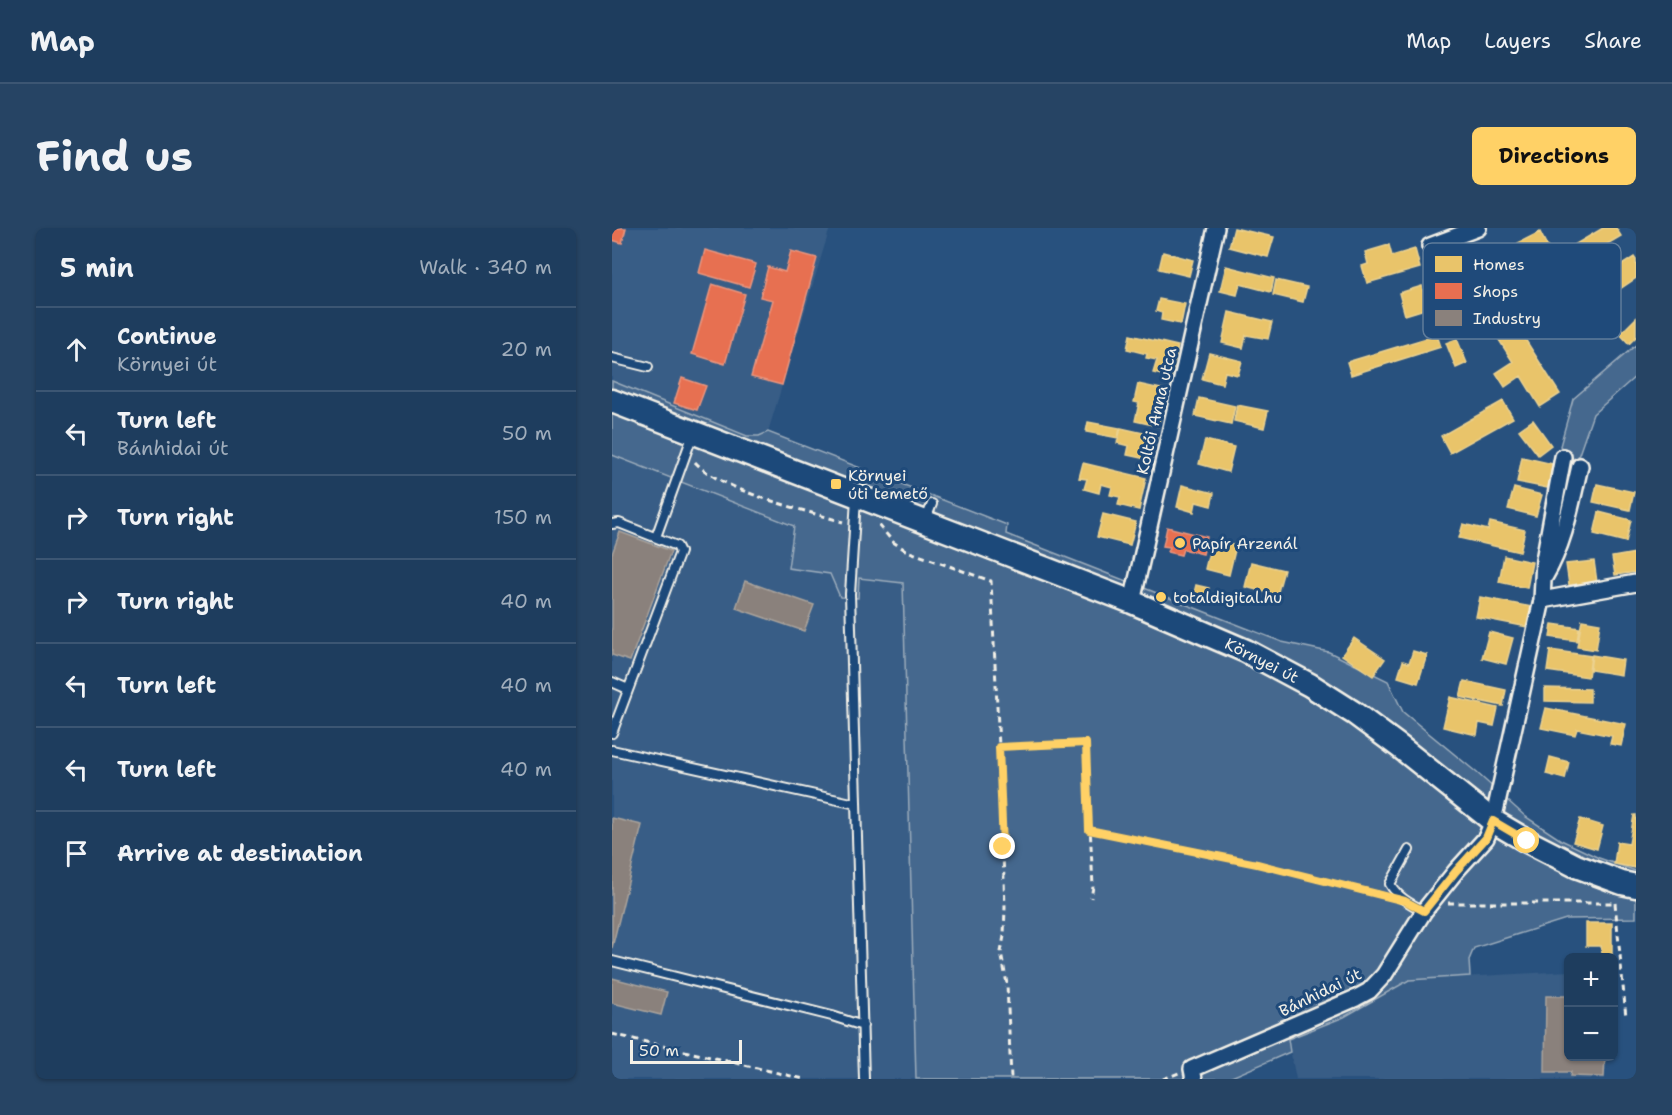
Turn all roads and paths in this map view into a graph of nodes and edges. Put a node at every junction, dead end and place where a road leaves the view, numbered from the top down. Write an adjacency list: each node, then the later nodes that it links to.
1 (1216, 228): 18 (street, Koltói Anna utca)
2 (1478, 228): 3 (street)
3 (1438, 243)
4 (612, 358): 5 (lane)
5 (648, 367)
6 (612, 400): 7 (main road, Környei út)
7 (690, 442): 10 (main road, Környei út); 12 (path); 13 (lane)
8 (1563, 457): 15 (street)
9 (1580, 466): 15 (street)
10 (856, 494): 12 (lane); 18 (main road, Környei út)
11 (612, 524): 13 (lane)
12 (854, 525): 24 (lane)
13 (656, 537): 20 (lane)
14 (907, 551): 22 (path)
15 (1543, 579): 17 (street)
16 (1636, 583): 17 (street)
17 (1542, 600): 25 (street)
18 (1132, 602): 25 (main road, Környei út)
19 (612, 682): 20 (lane)
20 (628, 689): 21 (lane)
21 (612, 733)
22 (999, 747): 26 (path); 39 (path)
23 (612, 750): 24 (lane)
24 (856, 804): 34 (lane)
25 (1493, 821): 28 (main road, Környei út); 31 (street, Bánhidai út)
26 (1089, 830): 29 (path); 30 (path)
27 (1409, 850): 30 (lane)
28 (1636, 886)
29 (1091, 898)
30 (1405, 901): 31 (lane)
31 (1428, 907): 33 (path); 36 (street, Bánhidai út)
32 (612, 961): 34 (lane)
33 (1626, 1017)
34 (863, 1026): 38 (lane)
35 (612, 1034): 37 (path)
36 (1193, 1074)
37 (804, 1079)
38 (864, 1079)
39 (1011, 1079)

